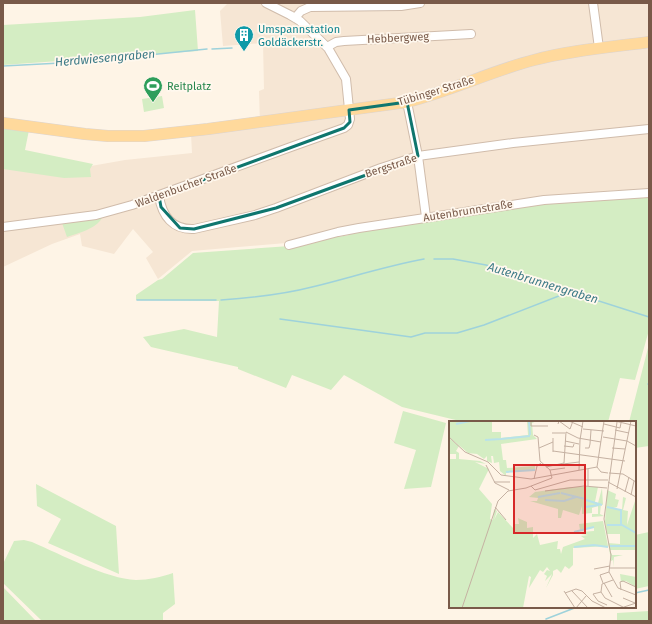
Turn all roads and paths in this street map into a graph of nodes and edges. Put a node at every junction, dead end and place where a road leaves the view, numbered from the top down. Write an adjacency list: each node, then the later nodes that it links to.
1 (266, 3): 5 (street)
2 (420, 3): 4 (street)
3 (593, 3): 9 (street)
4 (383, 4): 5 (street)
5 (295, 18): 8 (street)
6 (471, 34): 8 (street, Hebbergweg)
7 (649, 42): 9 (main road, Tübinger Straße)
8 (327, 47): 11 (street)
9 (599, 48): 10 (main road, Tübinger Straße)
10 (407, 102): 11 (main road, Tübinger Straße); 14 (street)
11 (349, 110): 12 (main road, Tübinger Straße); 16 (street, Waldenbucher Straße)
12 (3, 122)
13 (649, 129): 14 (street, Bergstraße)
14 (418, 156): 16 (street, Bergstraße); 17 (street)
15 (649, 193): 17 (street, Autenbrunnstraße)
16 (159, 196): 18 (street, Waldenbucher Straße)
17 (426, 217): 19 (street, Autenbrunnstraße)
18 (3, 227)
19 (289, 245)

